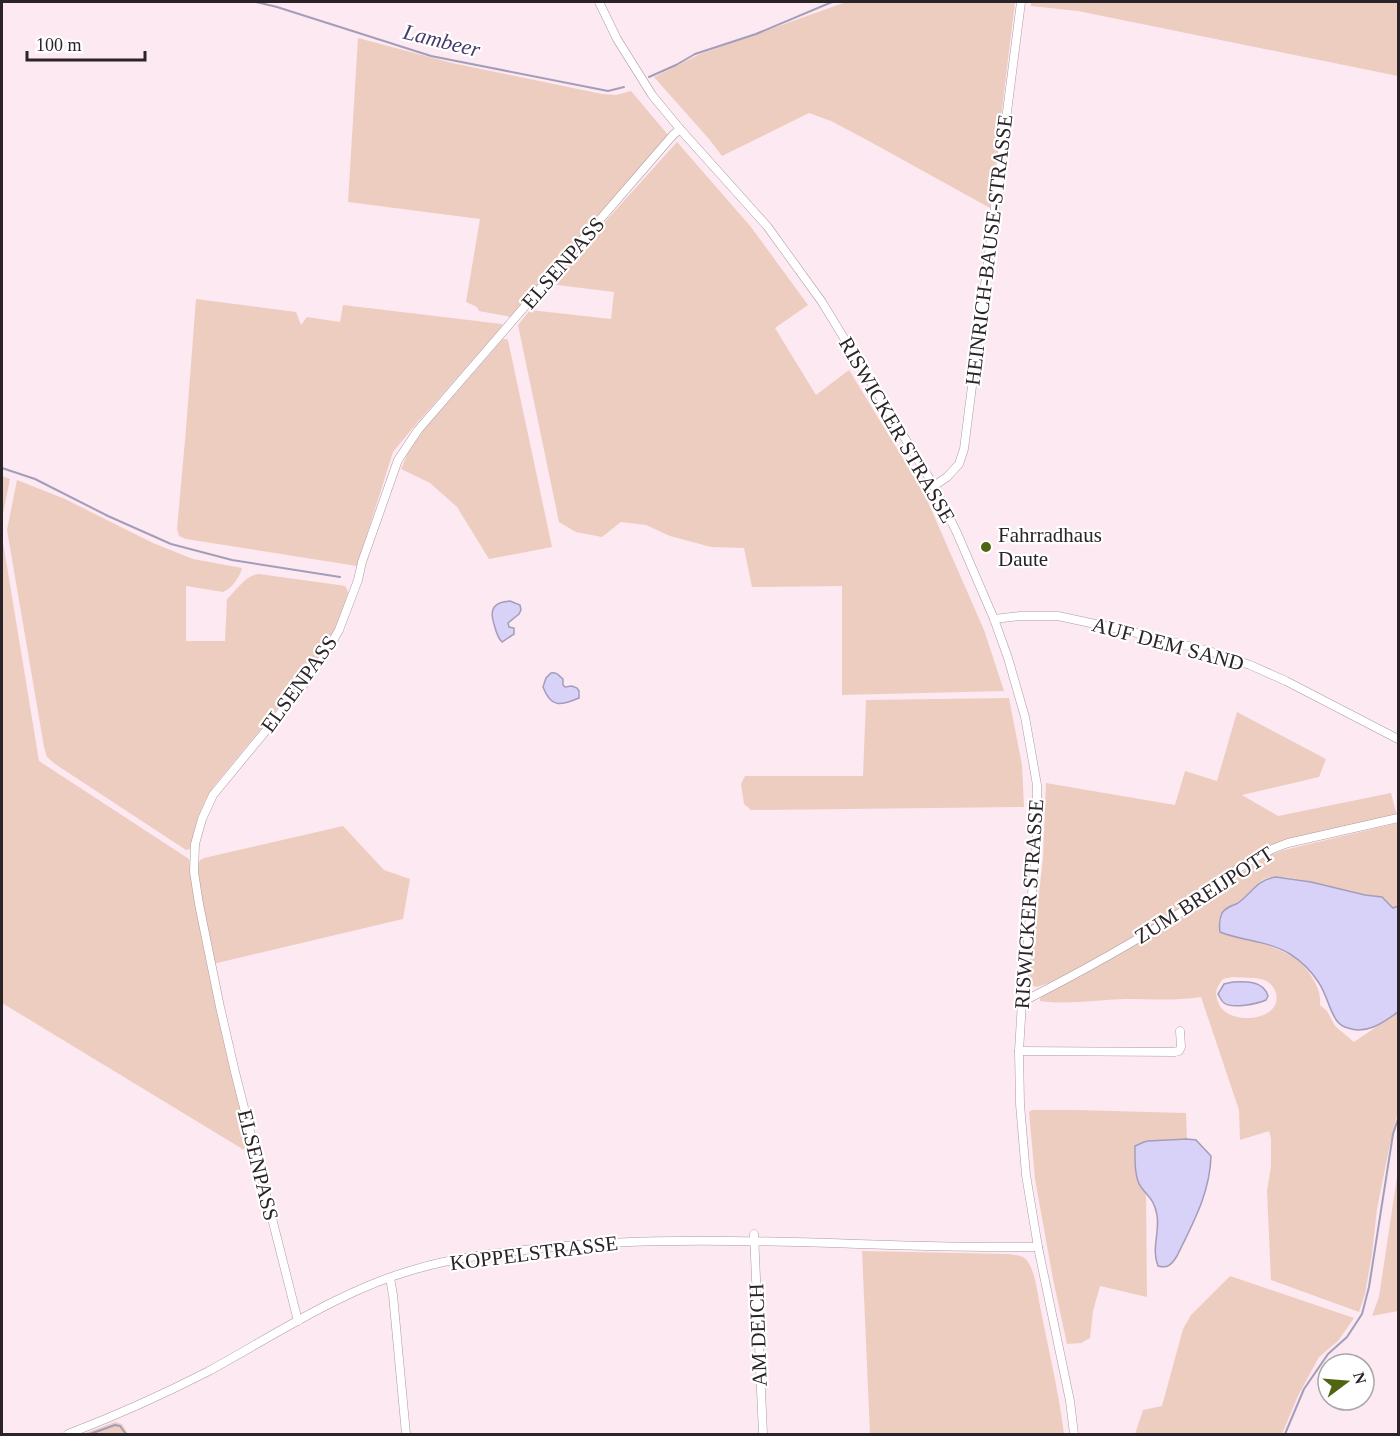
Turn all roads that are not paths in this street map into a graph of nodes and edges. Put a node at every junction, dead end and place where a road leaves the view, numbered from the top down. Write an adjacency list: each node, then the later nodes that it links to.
1 (599, 2): 3 (street, RISWICKER STRASSE)
2 (1021, 2): 4 (street, HEINRICH-BAUSE-STRASSE)
3 (680, 129): 4 (street, RISWICKER STRASSE); 14 (street, ELSENPASS)
4 (934, 486): 5 (street, RISWICKER STRASSE)
5 (994, 619): 6 (street, AUF DEM SAND); 8 (street, RISWICKER STRASSE)
6 (1398, 739)
7 (1398, 818): 8 (street, ZUM BREIJPOTT)
8 (1022, 1002): 10 (street, RISWICKER STRASSE)
9 (1180, 1031): 10 (street)
10 (1019, 1051): 12 (street, RISWICKER STRASSE)
11 (754, 1238): 12 (street, KOPPELSTRASSE); 13 (street, KOPPELSTRASSE); 17 (street, AM DEICH)
12 (1038, 1247): 18 (street, RISWICKER STRASSE)
13 (390, 1278): 14 (street, KOPPELSTRASSE); 16 (street)
14 (298, 1321): 15 (street, KOPPELSTRASSE)
15 (68, 1434)
16 (406, 1434)
17 (763, 1434)
18 (1074, 1434)

